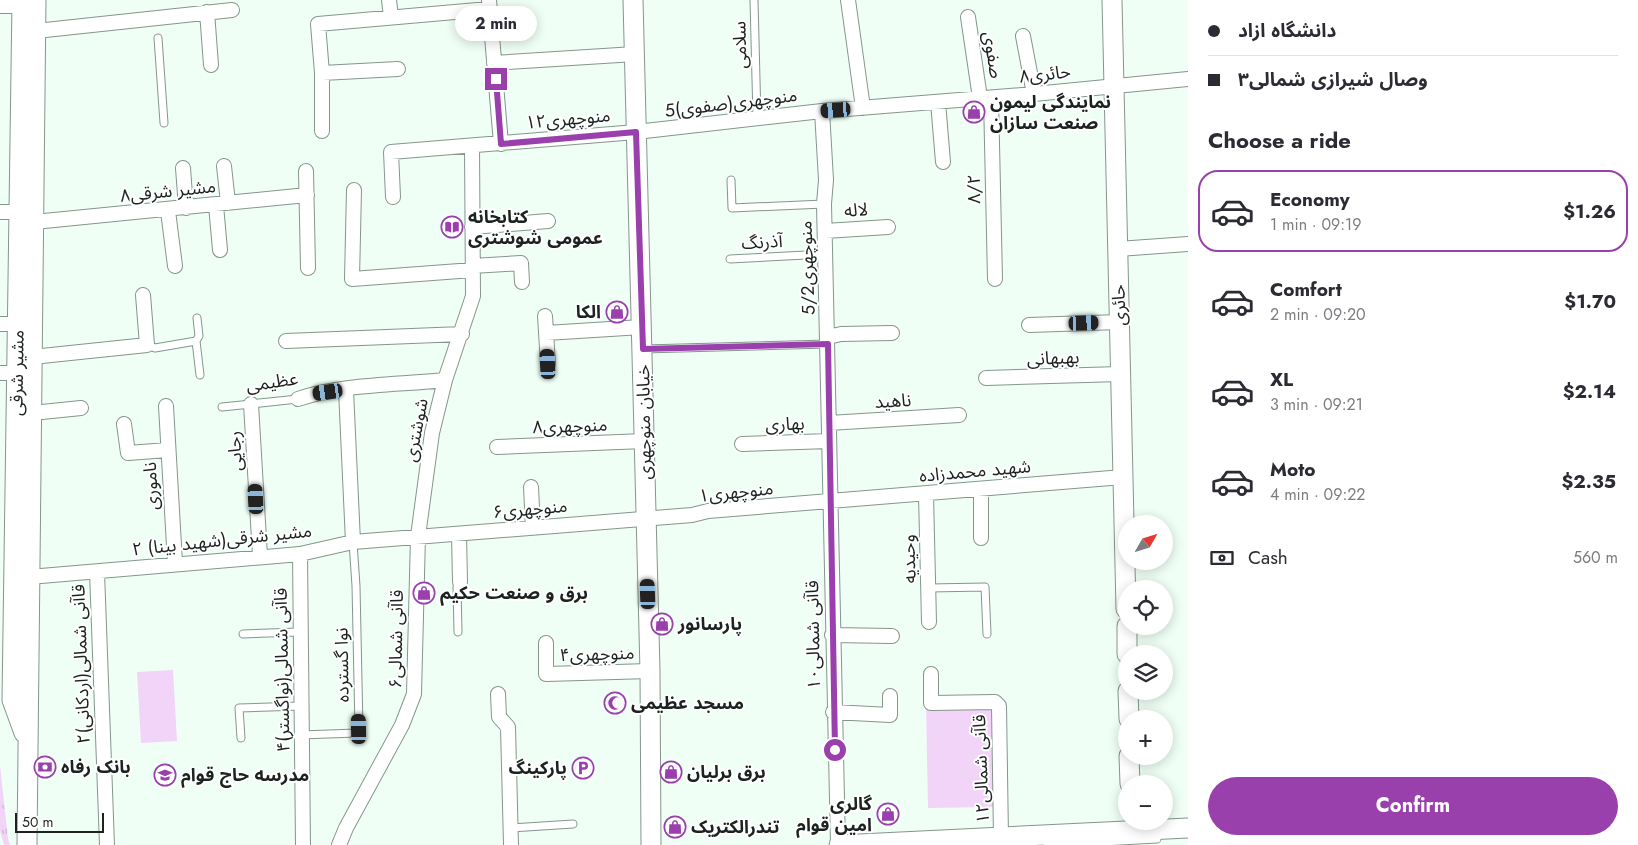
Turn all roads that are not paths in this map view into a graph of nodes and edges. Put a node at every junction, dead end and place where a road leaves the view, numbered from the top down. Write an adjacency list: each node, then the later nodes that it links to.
1 (389, 0): 11 (street)
2 (633, 0): 15 (main road, خیابان منوچهری)
3 (754, 0): 27 (lane, سلامی)
4 (848, 0): 25 (street)
5 (1112, 0): 21 (main road, حائری)
6 (489, 4): 11 (street); 16 (street)
7 (0, 6): 10 (street)
8 (232, 10): 9 (street)
9 (208, 12): 10 (street); 17 (street)
10 (29, 15): 45 (main road, مشیر شرقی)
11 (391, 17): 19 (street)
12 (968, 17): 23 (street, صفوی)
13 (1023, 36): 22 (street)
14 (158, 38): 28 (lane)
15 (635, 54): 16 (street); 30 (main road, خیابان منوچهری)
16 (494, 63): 31 (street)
17 (211, 65)
18 (398, 69): 19 (street)
19 (322, 73): 29 (street)
20 (1188, 80): 21 (street, حائری۸)
21 (1113, 86): 22 (street, حائری۸); 51 (main road, حائری)
22 (1034, 94): 23 (street, حائری۸)
23 (986, 98): 24 (street, 5منوچهری(صفوی)); 58 (street, ۸/۲)
24 (938, 102): 25 (street, 5منوچهری(صفوی)); 33 (street)
25 (863, 108): 26 (street, 5منوچهری(صفوی))
26 (822, 111): 27 (street, 5منوچهری(صفوی)); 42 (street, 5/2منوچهری)
27 (758, 119): 30 (street, 5منوچهری(صفوی))
28 (164, 123)
29 (322, 130)
30 (636, 132): 31 (street, منوچهری۱۲); 66 (main road, خیابان منوچهری)
31 (501, 144): 32 (street, منوچهری۱۲)
32 (472, 146): 40 (street, منوچهری۱۲); 47 (street, شوشتری)
33 (943, 162)
34 (224, 166): 41 (street)
35 (183, 168): 43 (street)
36 (306, 171): 39 (street)
37 (731, 180): 42 (lane)
38 (354, 190): 57 (street)
39 (307, 195): 41 (street, مشیر شرقی۸); 56 (street)
40 (393, 197)
41 (222, 204): 43 (street, مشیر شرقی۸); 52 (street)
42 (824, 204): 49 (street, 5/2منوچهری)
43 (186, 208): 44 (street, مشیر شرقی۸)
44 (168, 210): 45 (street, مشیر شرقی۸); 55 (street)
45 (17, 215): 64 (main road, مشیر شرقی); 75 (main road, مشیر شرقی)
46 (548, 221): 47 (street)
47 (472, 227): 57 (street, شوشتری)
48 (888, 227): 49 (street, لاله)
49 (825, 231): 53 (street, 5/2منوچهری)
50 (1188, 244): 51 (street)
51 (1118, 249): 63 (main road, حائری)
52 (220, 250)
53 (826, 254): 54 (lane, آذرنگ); 70 (street, 5/2منوچهری)
54 (730, 259)
55 (175, 266)
56 (308, 268)
57 (473, 268): 59 (street); 68 (street, شوشتری)
58 (995, 279)
59 (522, 282)
60 (143, 295): 73 (street)
61 (545, 316): 69 (street)
62 (197, 318): 71 (lane)
63 (1120, 322): 65 (street); 78 (main road, حائری)
64 (9, 324): 77 (main road, مشیر شرقی)
65 (1029, 325)
66 (642, 327): 69 (street); 74 (main road, خیابان منوچهری)
67 (892, 333): 70 (street)
68 (462, 334): 72 (street); 81 (street, شوشتری)
69 (546, 334): 76 (street)
70 (828, 340): 74 (lane); 90 (street, 5/2منوچهری)
71 (196, 341): 73 (lane); 79 (lane)
72 (286, 341)
73 (147, 345): 75 (street)
74 (643, 349): 92 (main road, خیابان منوچهری)
75 (32, 357): 88 (main road, مشیر شرقی)
76 (548, 364)
77 (8, 373): 88 (main road, مشیر شرقی)
78 (1121, 374): 80 (street, بهبهانی); 97 (main road, حائری)
79 (200, 375)
80 (986, 378)
81 (445, 380): 82 (street, عظیمی); 105 (street, شوشتری)
82 (346, 390): 83 (street, عظیمی); 107 (street)
83 (298, 399): 84 (lane, عظیمی)
84 (251, 404): 86 (lane, عظیمی); 109 (street, رجایی)
85 (166, 406): 96 (street, ناموری)
86 (222, 406)
87 (81, 408): 88 (street)
88 (16, 416): 112 (main road, مشیر شرقی); 121 (main road, مشیر شرقی)
89 (960, 416): 90 (street, ناهید)
90 (829, 423): 93 (street, قاآنی شمالی۱۰)
91 (124, 424): 96 (street)
92 (644, 441): 95 (street, منوچهری۸); 102 (main road, خیابان منوچهری)
93 (829, 442): 94 (street, بهاری); 101 (street, قاآنی شمالی۱۰)
94 (742, 444)
95 (498, 447)
96 (168, 450): 110 (street, ناموری)
97 (1123, 477): 99 (street, شهید محمدزاده); 113 (main road, حائری)
98 (531, 487): 103 (street)
99 (981, 489): 100 (street, شهید محمدزاده); 106 (street)
100 (926, 494): 101 (street, شهید محمدزاده); 115 (street, وحیدیه)
101 (830, 501): 102 (street, منوچهری۱); 122 (street, قاآنی شمالی۱۰)
102 (646, 518): 103 (street, منوچهری۶); 125 (main road, خیابان منوچهری)
103 (533, 528): 104 (street, منوچهری۶)
104 (459, 534): 105 (street, منوچهری۶); 114 (street)
105 (418, 536): 107 (street, ۲ مشیر شرقی(شهید بینا)); 146 (street, قاآنی شمالی۶)
106 (981, 538)
107 (353, 542): 108 (street, ۲ مشیر شرقی(شهید بینا)); 132 (lane, نوا گسترده)
108 (300, 554): 109 (street, ۲ مشیر شرقی(شهید بینا)); 117 (street, ۴قاآنی شمالی(نواگستر))
109 (260, 556): 110 (street, ۲ مشیر شرقی(شهید بینا))
110 (175, 563): 111 (street, ۲ مشیر شرقی(شهید بینا))
111 (97, 572): 112 (street, ۲ مشیر شرقی(شهید بینا)); 144 (street, ۲قاآنی شمالی(اردکانی))
112 (29, 577): 121 (main road, مشیر شرقی)
113 (1125, 580)
114 (460, 582): 118 (lane)
115 (928, 588): 116 (street, وحیدیه); 120 (lane)
116 (929, 622)
117 (300, 632): 119 (lane); 130 (street, ۴قاآنی شمالی(نواگستر))
118 (458, 632)
119 (243, 634)
120 (987, 634)
121 (21, 635): 127 (main road, مشیر شرقی); 134 (main road, مشیر شرقی)
122 (832, 635): 123 (street); 131 (street, قاآنی شمالی۱۰)
123 (892, 636)
124 (546, 643): 125 (street, منوچهری۴)
125 (650, 671): 148 (main road, خیابان منوچهری)
126 (931, 674): 139 (street, قاآنی شمالی۱۲)
127 (6, 684): 134 (main road, مشیر شرقی)
128 (498, 694): 136 (street)
129 (890, 696): 131 (street)
130 (301, 706): 132 (street, ۴قاآنی شمالی(نواگستر)); 133 (lane)
131 (833, 712): 149 (street, قاآنی شمالی۱۰)
132 (301, 735): 145 (street, ۴قاآنی شمالی(نواگستر))
133 (241, 738)
134 (28, 743): 143 (main road, مشیر شرقی)
135 (573, 824): 136 (lane)
136 (511, 828): 147 (street)
137 (1188, 828): 138 (main road)
138 (1139, 834): 140 (lane); 141 (main road)
139 (1001, 838): 141 (main road); 142 (main road)
140 (1163, 838)
141 (1055, 842)
142 (865, 844): 149 (main road)
143 (27, 845)
144 (107, 845)
145 (303, 845)
146 (339, 845)
147 (511, 845)
148 (651, 845)
149 (838, 845)

